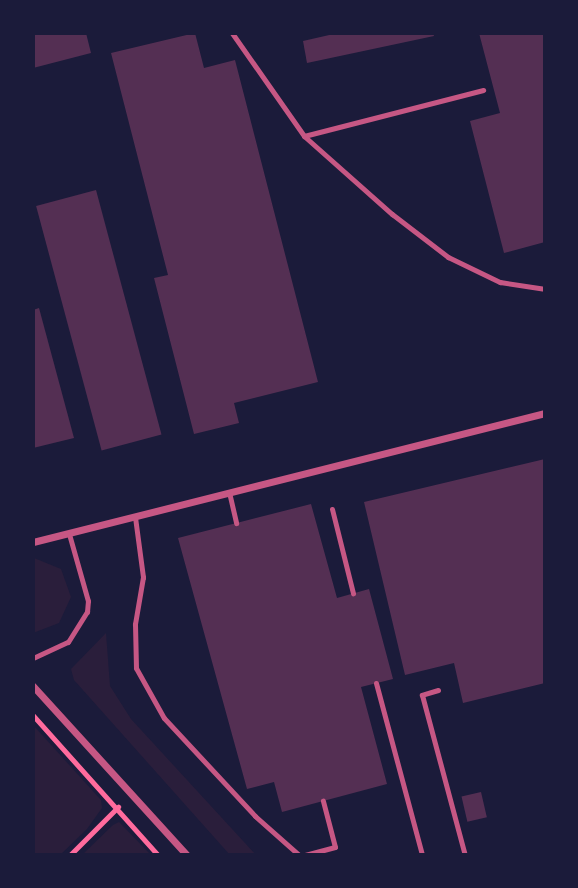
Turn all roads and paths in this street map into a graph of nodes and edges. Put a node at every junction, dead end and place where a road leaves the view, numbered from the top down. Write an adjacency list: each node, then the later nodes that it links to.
1 (232, 33): 3 (lane)
2 (483, 90): 3 (lane)
3 (304, 136): 4 (lane)
4 (545, 289)
5 (545, 413): 6 (street)
6 (229, 492): 8 (street); 9 (lane)
7 (332, 509): 12 (lane)
8 (135, 517): 10 (street); 24 (lane)
9 (236, 523)
10 (69, 534): 11 (street); 13 (lane)
11 (33, 542)
12 (353, 593)
13 (33, 658)
14 (376, 683): 26 (lane)
15 (33, 685): 18 (street)
16 (438, 690): 27 (lane)
17 (33, 715): 20 (path)
18 (131, 794): 20 (path); 23 (street)
19 (323, 801): 25 (lane)
20 (117, 809): 21 (path); 22 (path)
21 (70, 855)
22 (158, 855)
23 (187, 855)
24 (299, 855)
25 (305, 855)
26 (422, 855)
27 (465, 855)

